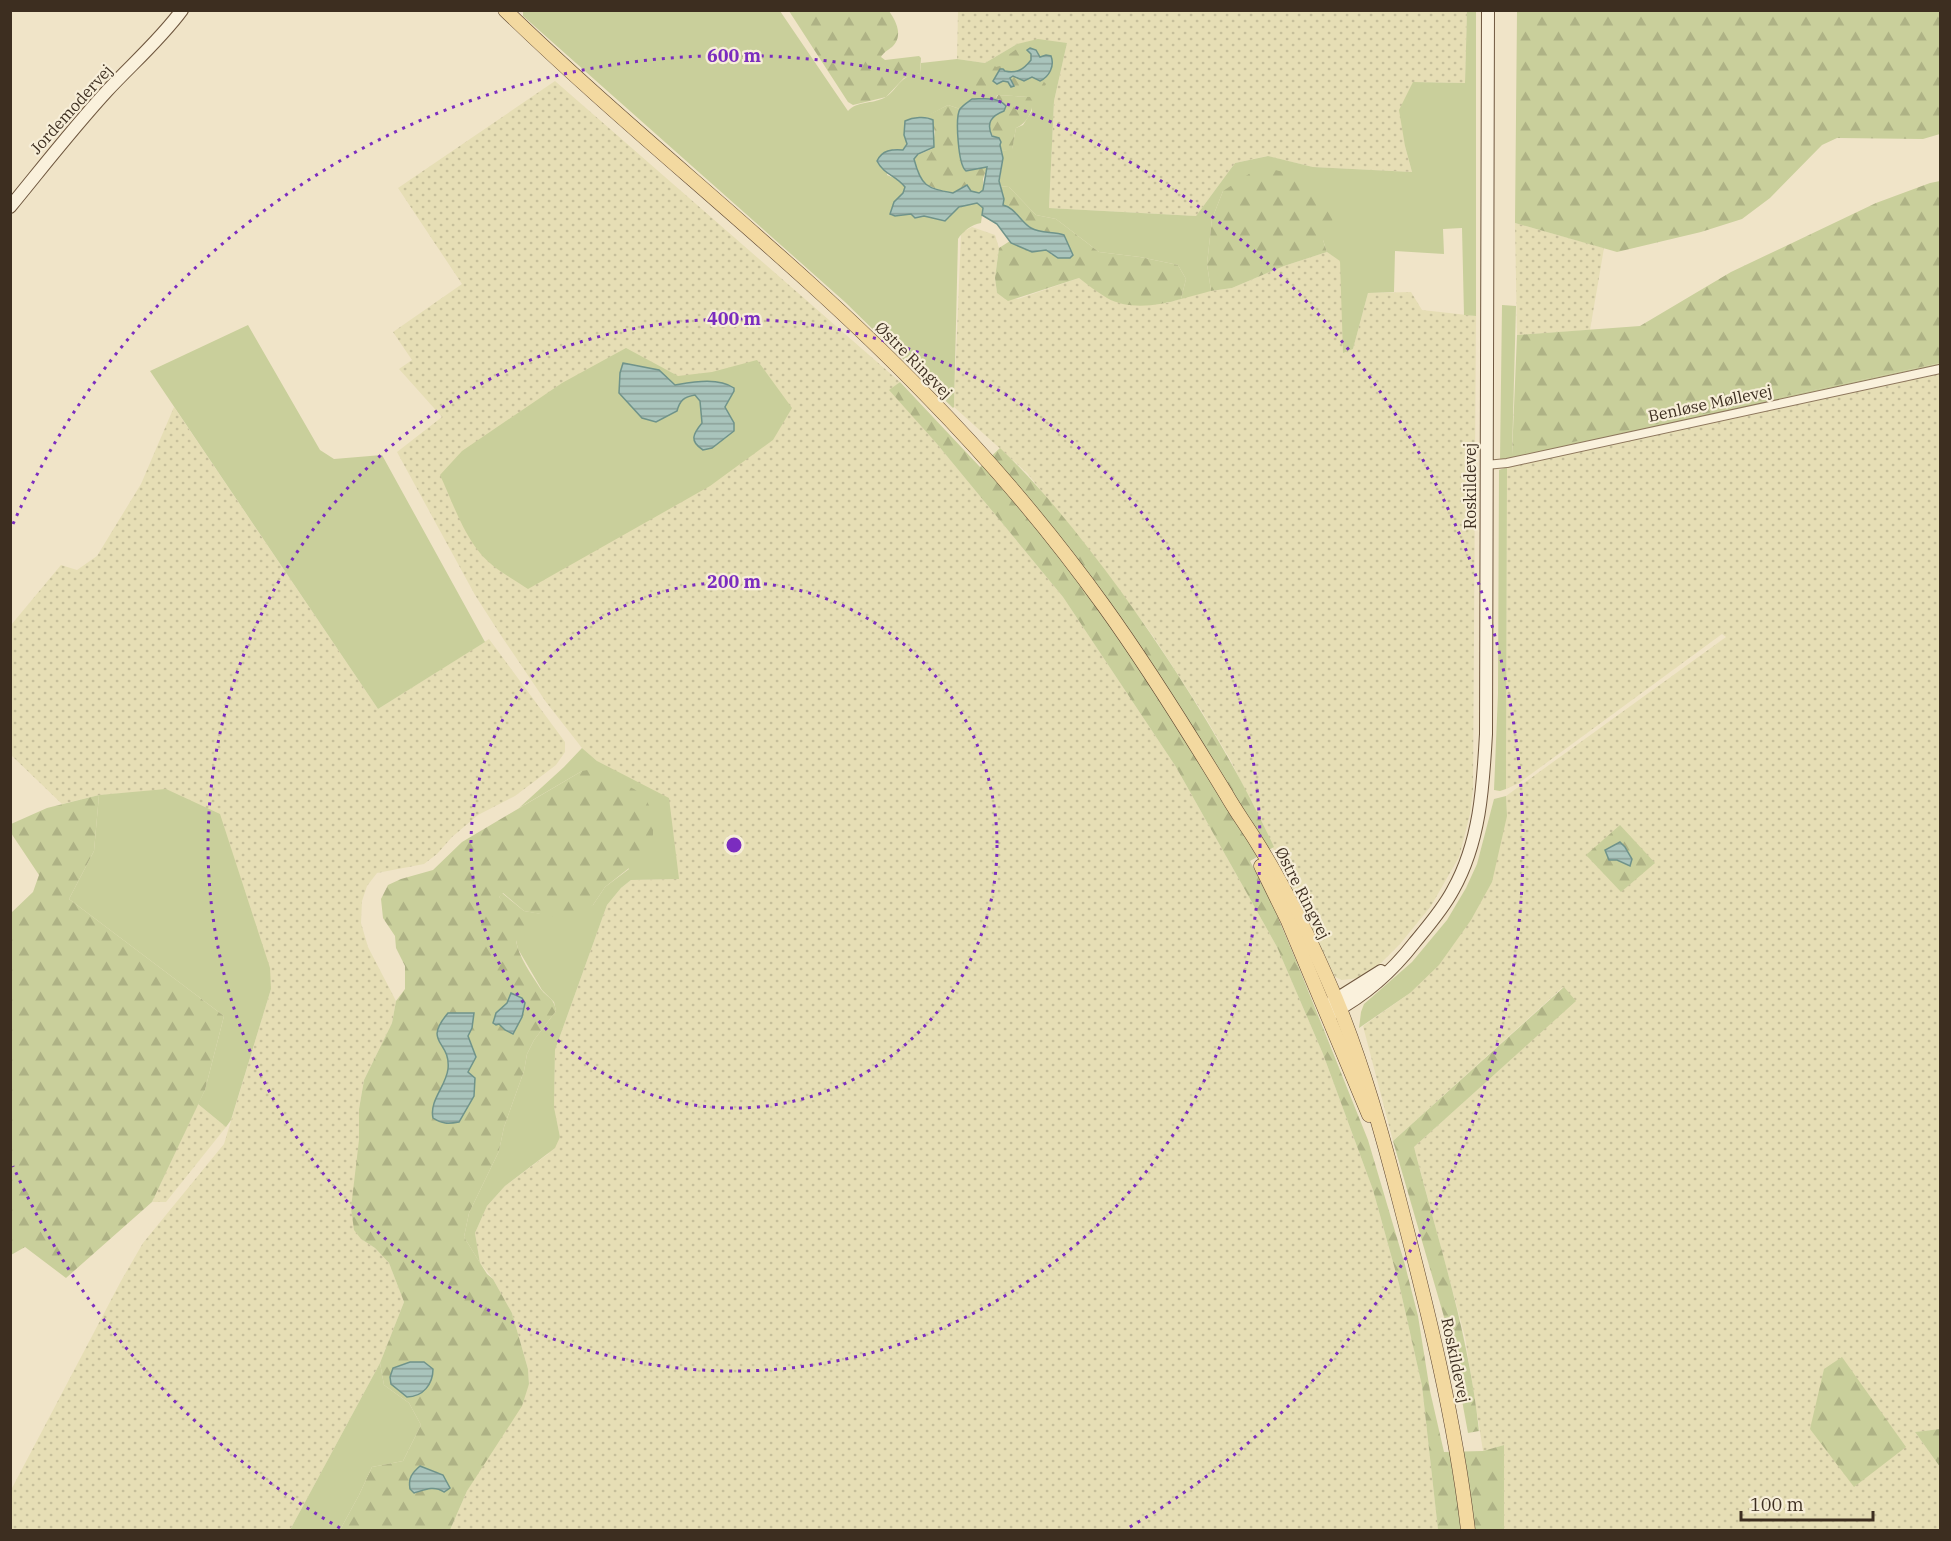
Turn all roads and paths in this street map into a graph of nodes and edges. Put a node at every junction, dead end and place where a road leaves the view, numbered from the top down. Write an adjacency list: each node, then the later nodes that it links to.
1 (182, 10): 5 (street, Jordemodervej)
2 (193, 10): 5 (street, Jordemodervej)
3 (1488, 10): 8 (street, Roskildevej)
4 (508, 12): 9 (main road, Østre Ringvej)
5 (161, 36): 6 (street, Jordemodervej)
6 (10, 207)
7 (1941, 369): 8 (street, Benløse Møllevej)
8 (1486, 465): 9 (street, Roskildevej)
9 (1332, 1007): 10 (main road, Roskildevej)
10 (1468, 1530)

